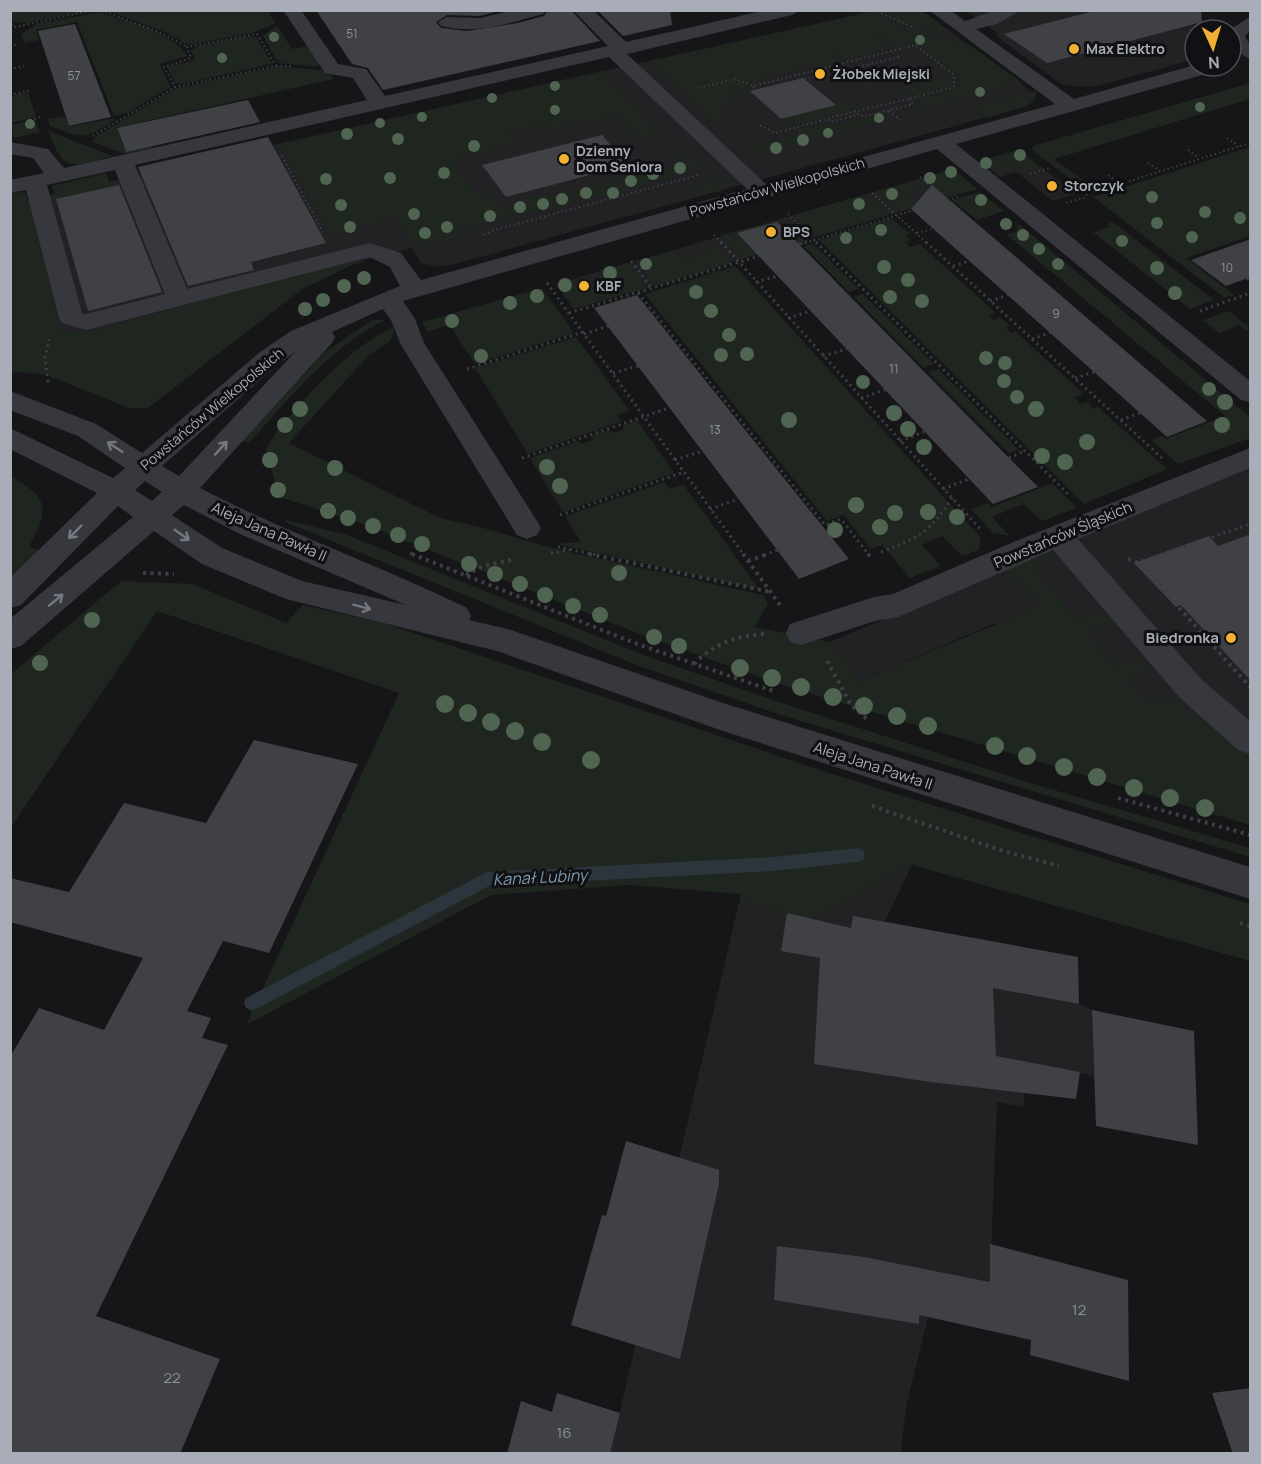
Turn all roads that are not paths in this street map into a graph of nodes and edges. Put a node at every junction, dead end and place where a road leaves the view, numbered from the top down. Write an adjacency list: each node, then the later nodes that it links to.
1 (292, 10): 13 (street)
2 (537, 10): 8 (street)
3 (582, 10): 10 (street)
4 (792, 10): 10 (street)
5 (938, 10): 9 (street)
6 (1012, 10): 9 (street)
7 (1245, 20): 11 (street)
8 (447, 22)
9 (962, 27): 14 (street)
10 (618, 50): 13 (street); 20 (street)
11 (1251, 55)
12 (1183, 74): 14 (street, Powstańców Wielkopolskich)
13 (380, 104): 17 (street)
14 (1071, 105): 15 (street, Powstańców Wielkopolskich)
15 (941, 142): 20 (street, Powstańców Wielkopolskich); 27 (street)
16 (10, 148): 18 (street)
17 (123, 162): 18 (street); 24 (street)
18 (45, 179): 19 (street); 24 (street)
19 (10, 187)
20 (762, 192): 21 (street, Powstańców Wielkopolskich)
21 (527, 257): 22 (street); 23 (street, Powstańców Wielkopolskich)
22 (544, 281)
23 (414, 289): 24 (street); 25 (street, Powstańców Wielkopolskich)
24 (179, 298)
25 (388, 298): 26 (street, Powstańców Wielkopolskich); 35 (street)
26 (344, 317): 31 (street, Powstańców Wielkopolskich); 33 (street, Powstańców Wielkopolskich, one-way to 26)
27 (1251, 394)
28 (10, 400): 31 (street, Aleja Jana Pawła II, one-way to 28)
29 (10, 437): 32 (street, Aleja Jana Pawła II)
30 (1249, 460): 36 (street, Powstańców Śląskich)
31 (144, 466): 32 (street, Powstańców Wielkopolskich); 33 (street, Aleja Jana Pawła II)
32 (116, 491): 34 (street, Aleja Jana Pawła II); 37 (street, Powstańców Wielkopolskich, one-way to 37)
33 (181, 491): 34 (street, Powstańców Wielkopolskich); 40 (street, Aleja Jana Pawła II)
34 (155, 516): 39 (street, Powstańców Wielkopolskich, one-way to 34); 40 (street, Aleja Jana Pawła II, one-way to 40)
35 (527, 528)
36 (1058, 536): 38 (street, Powstańców Śląskich); 41 (street)
37 (10, 597)
38 (801, 633)
39 (10, 637)
40 (500, 639): 42 (street, Aleja Jana Pawła II)
41 (1251, 740)
42 (1251, 883)

